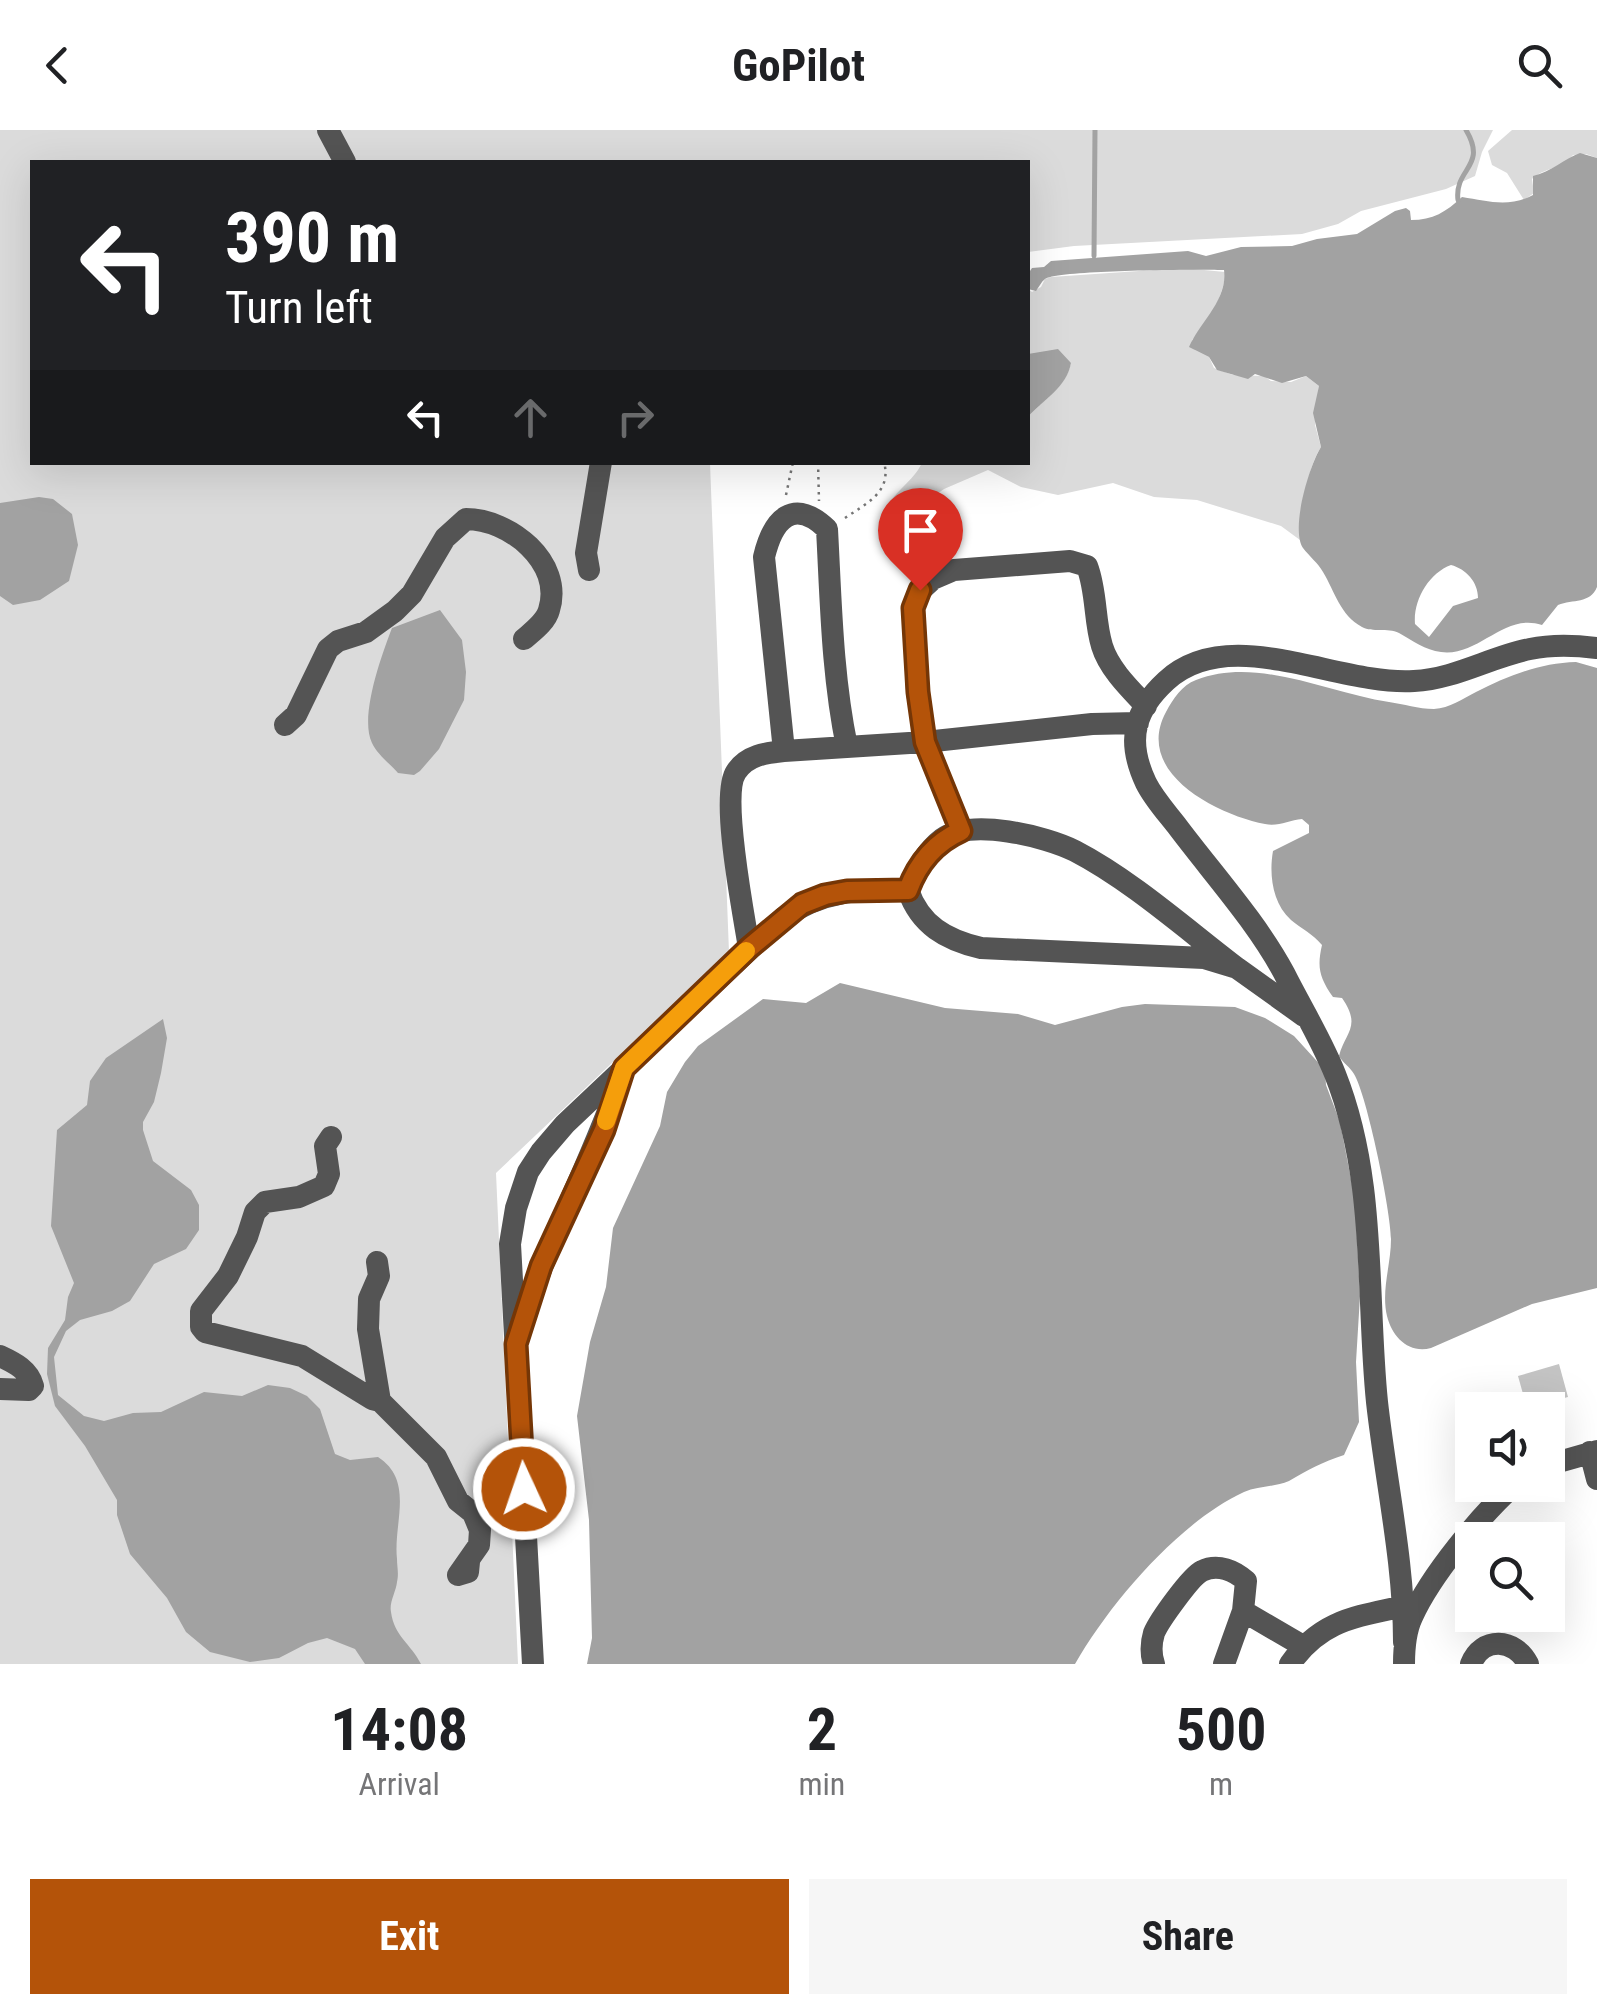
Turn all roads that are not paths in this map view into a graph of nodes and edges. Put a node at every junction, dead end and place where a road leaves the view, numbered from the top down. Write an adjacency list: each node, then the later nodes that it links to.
1 (328, 130): 2 (street)
2 (344, 160)
3 (601, 465): 4 (street)
4 (589, 570)
5 (524, 640): 8 (street)
6 (1597, 648): 7 (street)
7 (1142, 714): 9 (street); 9 (street); 16 (street)
8 (284, 725)
9 (925, 742): 10 (street); 12 (street)
10 (847, 747): 11 (street); 11 (street)
11 (784, 751): 14 (street)
12 (961, 831): 13 (street); 15 (street)
13 (908, 890): 14 (street); 15 (street)
14 (749, 948): 17 (street)
15 (1237, 968): 16 (street)
16 (1307, 1018): 29 (street)
17 (624, 1068): 20 (street); 20 (street)
18 (331, 1138): 23 (street)
19 (377, 1262): 23 (street)
20 (516, 1344): 33 (street)
21 (0, 1356): 22 (street)
22 (0, 1389)
23 (380, 1400): 28 (street)
24 (1594, 1451): 25 (street); 26 (street)
25 (1565, 1460)
26 (1597, 1479)
27 (1498, 1502): 29 (street)
28 (469, 1562)
29 (1413, 1603): 31 (street); 32 (street)
30 (1243, 1611): 32 (street); 34 (street); 35 (street)
31 (1404, 1653)
32 (1296, 1655)
33 (533, 1664)
34 (1154, 1664)
35 (1224, 1664)
36 (1471, 1664): 37 (street)
37 (1528, 1664)

